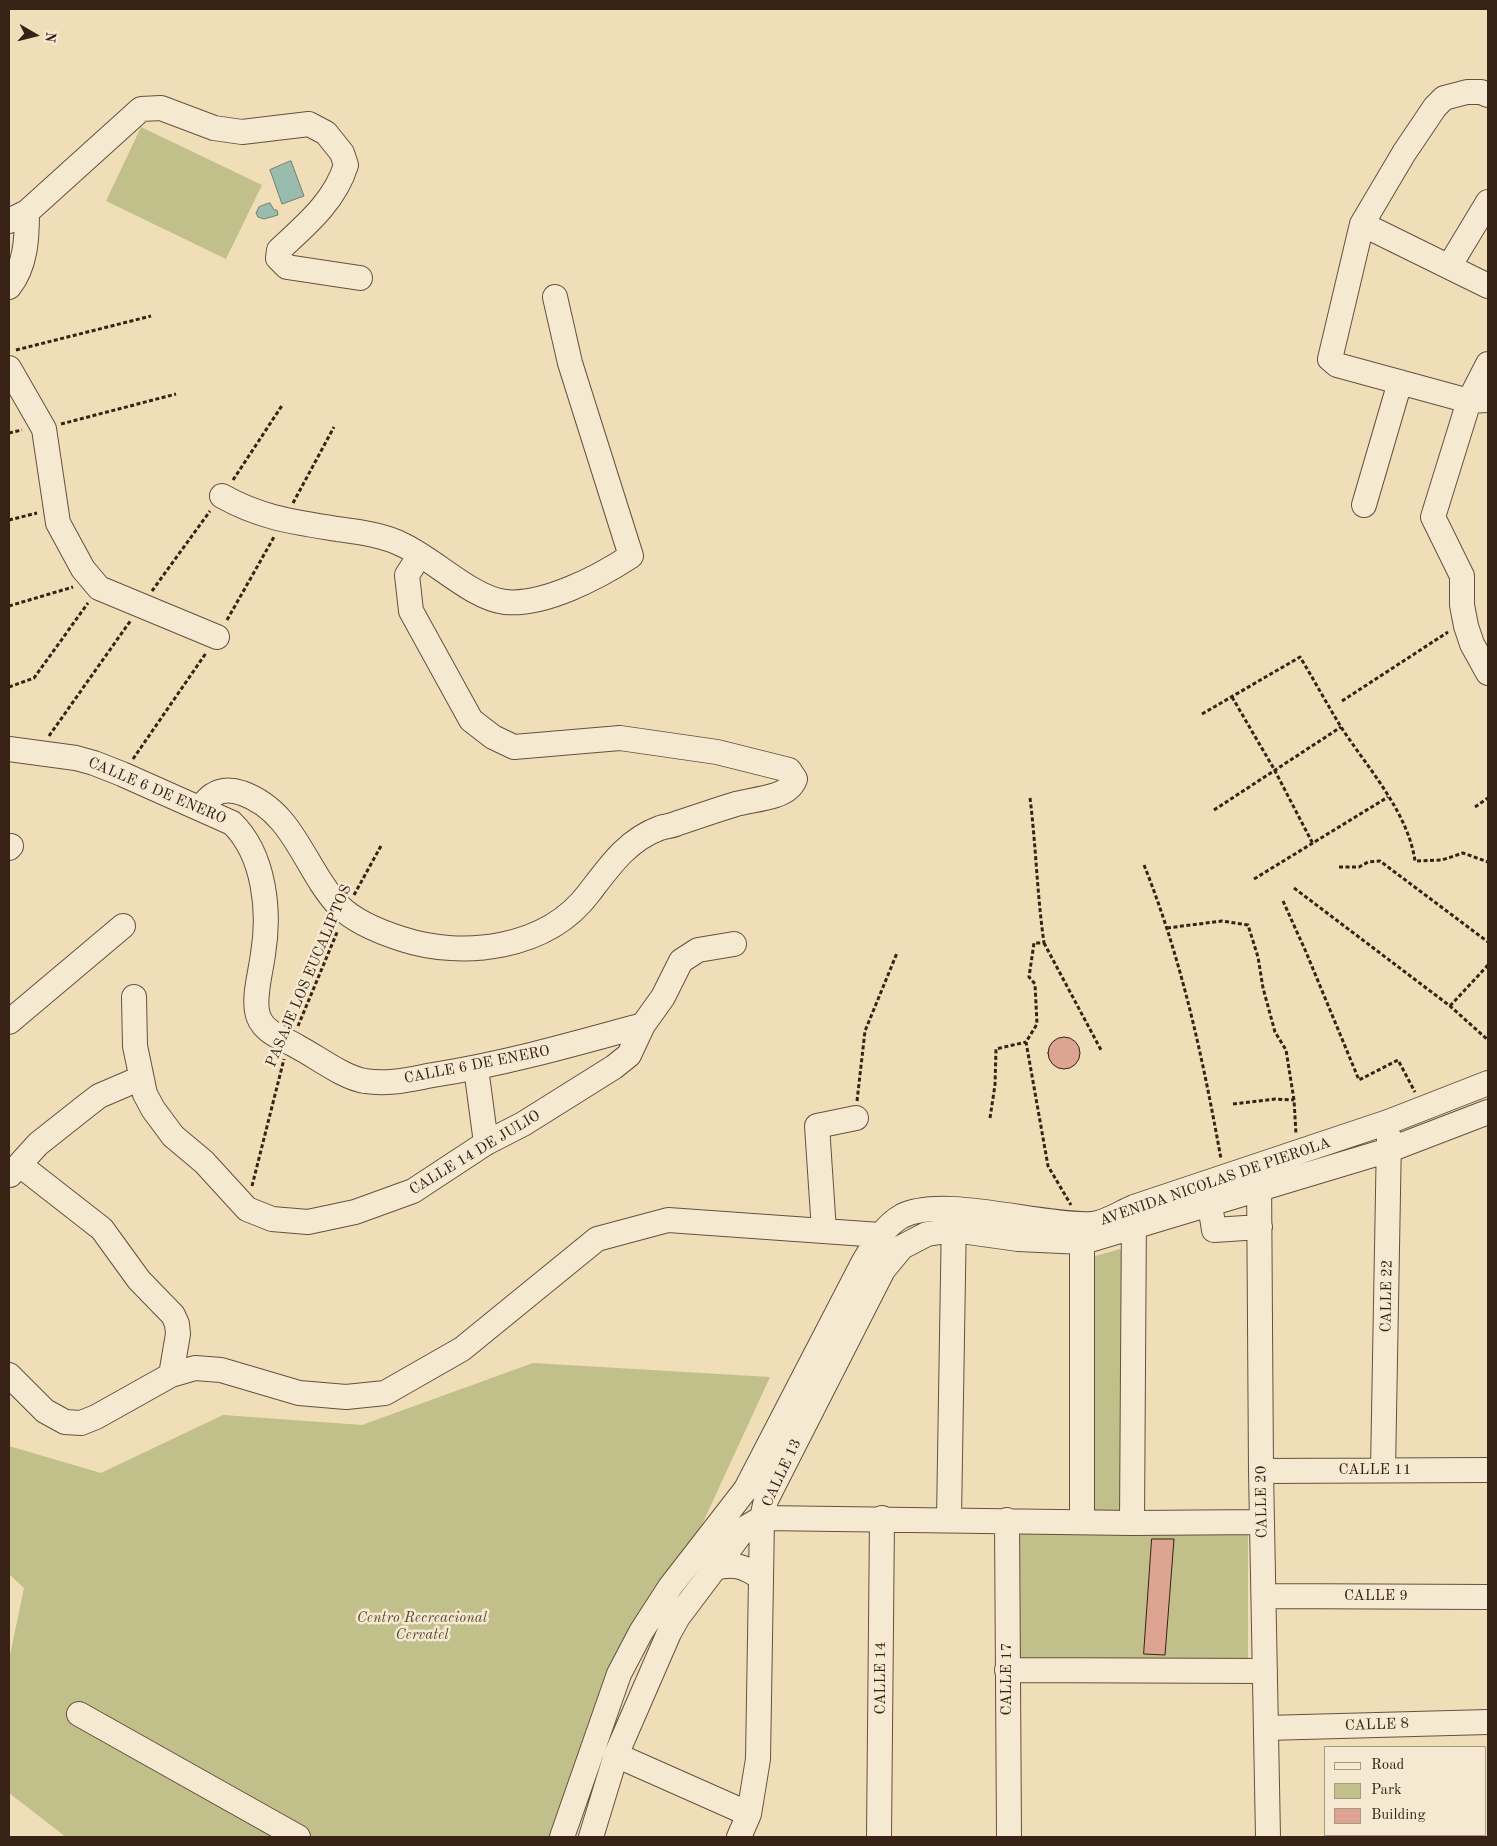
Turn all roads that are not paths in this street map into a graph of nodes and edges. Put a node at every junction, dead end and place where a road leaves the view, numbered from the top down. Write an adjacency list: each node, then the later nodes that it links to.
1 (1488, 95): 4 (street)
2 (1488, 202): 5 (street)
3 (18, 217): 6 (street); 8 (street)
4 (1362, 224): 5 (street); 12 (street)
5 (1450, 265): 7 (street)
6 (360, 278)
7 (1488, 286)
8 (9, 287)
9 (554, 297): 16 (street)
10 (1488, 364): 13 (street)
11 (9, 368): 17 (street)
12 (1400, 382): 13 (street); 15 (street)
13 (1479, 400): 18 (street)
14 (222, 496): 16 (street)
15 (1364, 504)
16 (420, 554): 20 (street)
17 (217, 637)
18 (1488, 673)
19 (9, 749): 20 (street, CALLE 6 DE ENERO)
20 (199, 808): 26 (street, CALLE 6 DE ENERO)
21 (123, 926): 24 (street)
22 (734, 944): 25 (street, CALLE 14 DE JULIO)
23 (134, 997): 27 (street, CALLE 14 DE JULIO)
24 (9, 1022)
25 (643, 1025): 26 (street, CALLE 6 DE ENERO); 32 (street, CALLE 14 DE JULIO)
26 (476, 1068): 32 (street)
27 (141, 1078): 32 (street, CALLE 14 DE JULIO); 34 (street)
28 (1488, 1083): 31 (street, AVENIDA NICOLAS DE PIEROLA)
29 (1488, 1112): 33 (street)
30 (856, 1118): 40 (street)
31 (1388, 1122): 33 (street, CALLE 22); 35 (street, AVENIDA NICOLAS DE PIEROLA)
32 (486, 1143)
33 (1389, 1150): 35 (street); 45 (street, CALLE 22)
34 (14, 1171): 44 (street)
35 (1259, 1177): 36 (street); 37 (street, AVENIDA NICOLAS DE PIEROLA); 39 (street, CALLE 20)
36 (1210, 1205): 37 (street); 39 (street)
37 (1134, 1217): 41 (street, AVENIDA NICOLAS DE PIEROLA); 54 (street)
38 (954, 1220): 41 (street, AVENIDA NICOLAS DE PIEROLA); 42 (street, AVENIDA NICOLAS DE PIEROLA); 48 (street, CALLE 13); 50 (street)
39 (1260, 1227): 47 (street, CALLE 20)
40 (824, 1231): 42 (street); 44 (street)
41 (1082, 1233): 52 (street)
42 (880, 1236): 67 (street, AVENIDA NICOLAS DE PIEROLA)
43 (9, 1375): 44 (street)
44 (171, 1375)
45 (1383, 1470): 46 (street, CALLE 11); 47 (street, CALLE 11)
46 (1488, 1470)
47 (1261, 1471): 53 (street, CALLE 20)
48 (762, 1518): 49 (street); 55 (street); 56 (street, CALLE 13)
49 (882, 1518): 50 (street); 70 (street, CALLE 14)
50 (949, 1519): 51 (street)
51 (1006, 1520): 52 (street); 59 (street, CALLE 17)
52 (1082, 1522): 54 (street)
53 (1262, 1522): 54 (street); 57 (street, CALLE 20)
54 (1132, 1523)
55 (714, 1568): 56 (street); 64 (street)
56 (761, 1578): 65 (street, CALLE 13)
57 (1264, 1596): 58 (street, CALLE 9); 60 (street, CALLE 20)
58 (1488, 1597)
59 (1007, 1670): 60 (street); 71 (street, CALLE 17)
60 (1265, 1671): 63 (street, CALLE 20)
61 (79, 1714): 66 (street)
62 (1488, 1722): 63 (street, CALLE 8)
63 (1266, 1728): 72 (street, CALLE 20)
64 (616, 1755): 65 (street); 68 (street)
65 (749, 1814): 69 (street, CALLE 13)
66 (298, 1837)
67 (562, 1837)
68 (591, 1837)
69 (739, 1837)
70 (880, 1837)
71 (1009, 1837)
72 (1268, 1837)

